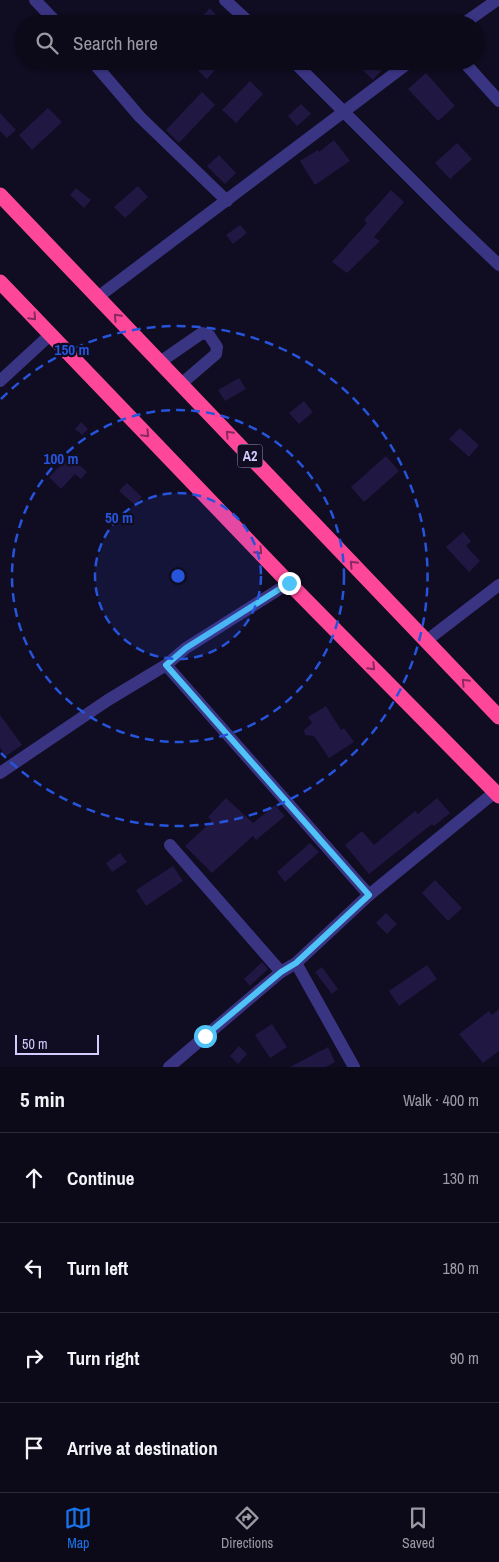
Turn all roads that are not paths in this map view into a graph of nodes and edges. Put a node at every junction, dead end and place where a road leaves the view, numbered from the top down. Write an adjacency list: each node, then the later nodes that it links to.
1 (35, 0): 4 (street)
2 (225, 0): 5 (street)
3 (497, 0): 6 (street)
4 (49, 15)
5 (242, 15)
6 (476, 15)
7 (100, 70): 14 (street)
8 (302, 70): 12 (street)
9 (399, 70): 12 (street)
10 (471, 70): 11 (street)
11 (499, 101)
12 (344, 112): 14 (street); 15 (street)
13 (0, 195): 17 (highway, A2)
14 (226, 200): 17 (street)
15 (499, 265)
16 (0, 282): 18 (highway, one-way to 18)
17 (98, 297): 19 (highway, A2, one-way to 17)
18 (50, 335): 20 (street); 22 (highway, one-way to 22)
19 (160, 362): 21 (highway, A2); 21 (street)
20 (0, 380)
21 (181, 384): 24 (highway, A2, one-way to 21)
22 (289, 583): 25 (street); 28 (highway, one-way to 28)
23 (499, 585): 24 (street)
24 (426, 641): 26 (highway, A2, one-way to 24)
25 (166, 665): 27 (street); 30 (street)
26 (499, 717)
27 (0, 773)
28 (497, 794): 30 (street)
29 (170, 845): 32 (street)
30 (369, 895): 31 (street)
31 (296, 963): 32 (street); 34 (street)
32 (281, 972): 33 (street)
33 (169, 1067)
34 (354, 1067)

